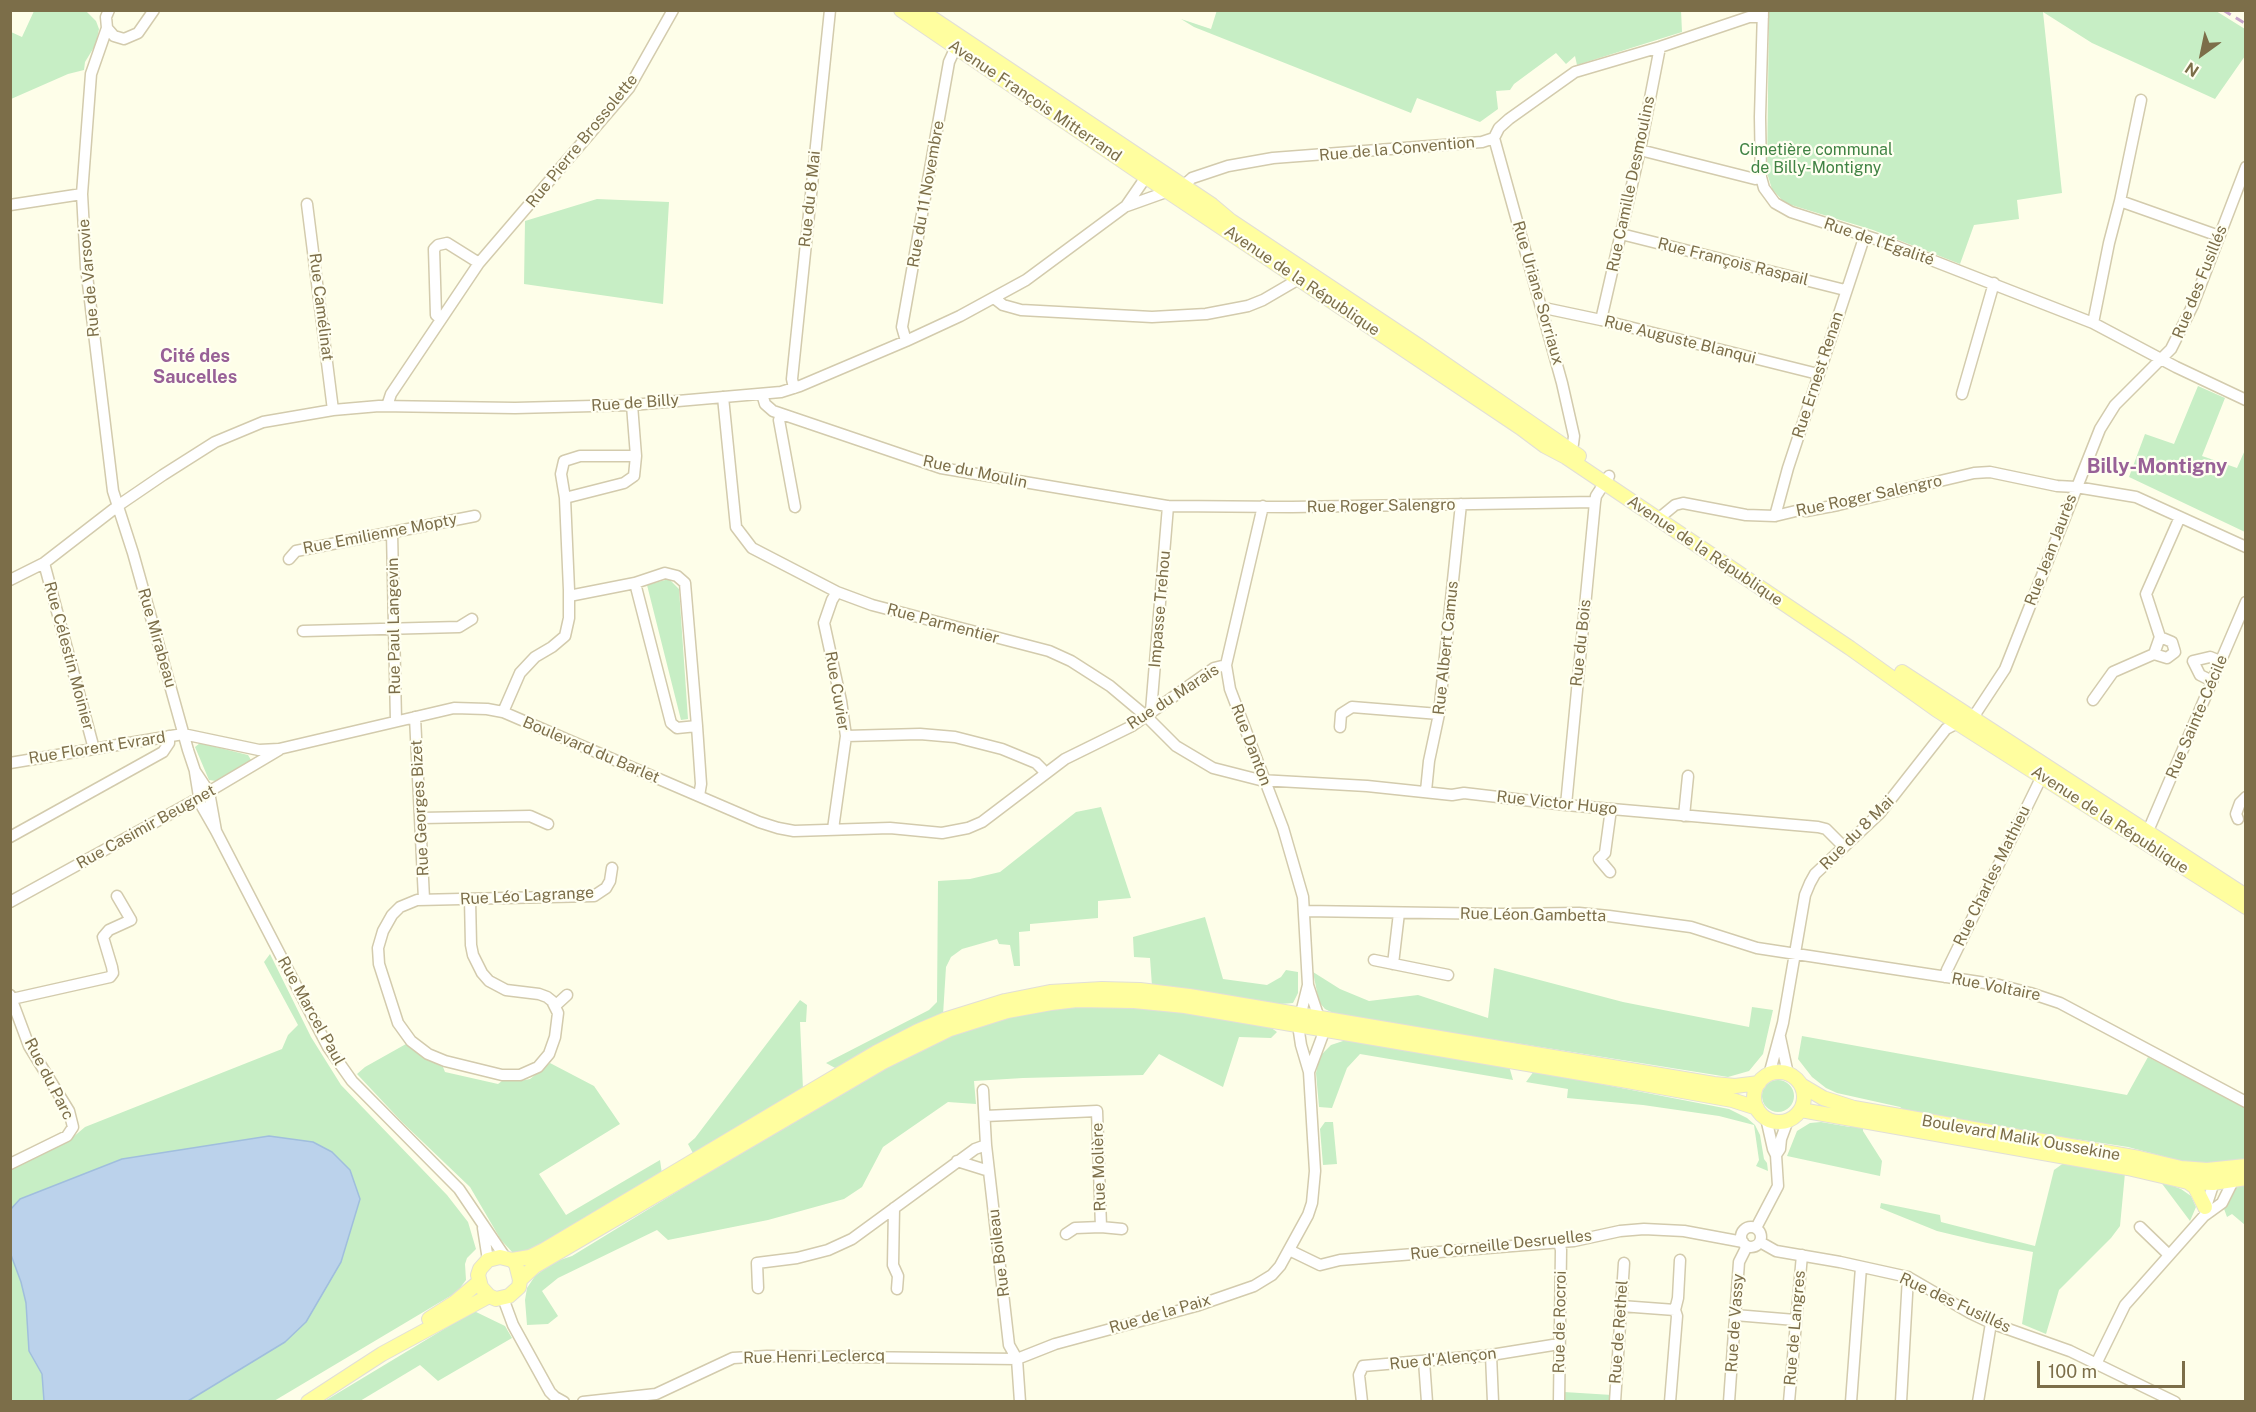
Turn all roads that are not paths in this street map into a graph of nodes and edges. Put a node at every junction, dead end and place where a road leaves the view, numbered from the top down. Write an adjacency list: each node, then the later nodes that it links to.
1 (140, 10): 9 (street)
2 (154, 10): 9 (street)
3 (674, 10): 31 (street, Rue Pierre Brossolette)
4 (830, 10): 43 (street, Rue du 8 Mai)
5 (901, 10): 11 (main road, Avenue François Mitterrand)
6 (920, 10): 11 (main road, Avenue François Mitterrand)
7 (1763, 14): 12 (street, Rue de la Convention); 20 (street, Rue de l'Égalité)
8 (105, 16): 10 (street); 13 (street, Rue de Varsovie)
9 (143, 24): 10 (street)
10 (119, 38): 13 (street)
11 (958, 42): 18 (main road, Avenue François Mitterrand); 19 (main road, Avenue François Mitterrand); 40 (street, Rue du 11 Novembre)
12 (1660, 47): 15 (street, Rue de la Convention); 16 (street, Rue Camille Desmoulins)
13 (100, 51): 23 (street, Rue de Varsovie)
14 (2141, 100): 24 (street)
15 (1494, 138): 21 (street, Rue de la Convention); 36 (street, Rue Uriane Sorriaux)
16 (1640, 150): 20 (street); 28 (street, Rue Camille Desmoulins)
17 (2246, 167): 30 (street, Rue des Fusillés)
18 (1167, 176): 19 (street); 21 (main road, Avenue François Mitterrand)
19 (1146, 177): 22 (main road, Avenue François Mitterrand); 27 (street, Rue de Billy)
20 (1761, 177): 29 (street, Rue de l'Égalité)
21 (1183, 186): 22 (street, Rue de la Convention); 52 (main road, Avenue de la République)
22 (1168, 191): 27 (street, Rue de Billy); 32 (main road, Avenue de la République)
23 (82, 194): 26 (street); 59 (street, Rue de Varsovie)
24 (2120, 201): 30 (street); 39 (street)
25 (307, 204): 50 (street, Rue Camélinat)
26 (10, 205)
27 (1126, 206): 35 (street, Rue de Billy)
28 (1621, 234): 34 (street, Rue François Raspail); 38 (street, Rue Camille Desmoulins)
29 (1865, 235): 33 (street, Rue de l'Égalité); 34 (street, Rue Ernest Renan)
30 (2219, 236): 41 (street, Rue des Fusillés)
31 (479, 263): 37 (street, Rue Pierre Brossolette); 37 (street)
32 (1299, 279): 35 (street); 52 (main road, Avenue de la République)
33 (1994, 284): 39 (street, Rue de l'Égalité); 45 (street)
34 (1845, 290): 42 (street, Rue Ernest Renan)
35 (994, 298): 40 (street, Rue de Billy)
36 (1542, 310): 38 (street, Rue Auguste Blanqui); 52 (street, Rue Uriane Sorriaux)
37 (440, 318): 49 (street, Rue Pierre Brossolette)
38 (1601, 320): 42 (street, Rue Auguste Blanqui)
39 (2093, 323): 41 (street, Rue de l'Égalité)
40 (906, 341): 43 (street, Rue de Billy)
41 (2162, 360): 47 (street, Rue de l'Égalité); 55 (street, Rue Jean Jaurès)
42 (1818, 374): 65 (street, Rue Ernest Renan)
43 (794, 388): 44 (street, Rue de Billy)
44 (762, 394): 46 (street, Rue de Billy); 51 (street, Rue du Moulin)
45 (1962, 394)
46 (723, 397): 48 (street, Rue de Billy); 73 (street, Rue Parmentier)
47 (2246, 400)
48 (632, 405): 49 (street, Rue de Billy); 53 (street)
49 (387, 406): 50 (street, Rue de Billy)
50 (333, 410): 59 (street, Rue de Billy)
51 (780, 414): 60 (street, Rue du Moulin); 62 (street)
52 (1568, 453): 54 (main road, Avenue de la République)
53 (636, 456): 56 (street); 56 (street)
54 (1607, 480): 57 (street, Rue du Bois); 64 (main road, Avenue de la République)
55 (2076, 487): 65 (street, Rue Roger Salengro); 66 (street, Rue Roger Salengro); 91 (street, Rue Jean Jaurès)
56 (564, 498): 74 (street)
57 (1595, 502): 58 (street, Rue Roger Salengro); 112 (street, Rue du Bois)
58 (1461, 504): 61 (street, Rue Roger Salengro); 89 (street, Rue Albert Camus)
59 (119, 505): 70 (street); 95 (street, Rue Mirabeau)
60 (1168, 506): 61 (street, Rue Roger Salengro); 88 (street, Impasse Trehou)
61 (1263, 506): 84 (street, Rue Danton)
62 (795, 507)
63 (475, 516): 67 (street, Rue Emilienne Mopty)
64 (1660, 516): 65 (street, Rue Roger Salengro); 91 (main road, Avenue de la République)
65 (1775, 516)
66 (2180, 517): 68 (street, Rue Roger Salengro); 79 (street)
67 (393, 532): 69 (street, Rue Emilienne Mopty); 77 (street, Rue Paul Langevin)
68 (2246, 546)
69 (289, 559)
70 (44, 563): 71 (street); 98 (street, Rue Célestin Moinier)
71 (10, 580)
72 (635, 583): 74 (street); 93 (street); 93 (street)
73 (837, 592): 88 (street, Rue Parmentier); 97 (street, Rue Cuvier)
74 (569, 596): 87 (street)
75 (2246, 602): 83 (street, Rue Sainte-Cécile)
76 (472, 619): 77 (street)
77 (394, 629): 78 (street); 92 (street, Rue Paul Langevin)
78 (303, 631)
79 (2160, 637): 80 (street); 81 (street)
80 (2175, 652): 81 (street); 82 (street)
81 (2154, 654): 86 (street)
82 (2193, 661): 83 (street); 85 (street)
83 (2220, 661): 85 (street, Rue Sainte-Cécile)
84 (1226, 664): 88 (street, Rue du Marais); 106 (street, Rue Danton)
85 (2212, 681): 120 (street, Rue Sainte-Cécile)
86 (2093, 700)
87 (503, 712): 90 (street, Boulevard du Barlet); 109 (street, Boulevard du Barlet)
88 (1149, 714): 104 (street, Rue du Marais); 106 (street, Rue Parmentier)
89 (1439, 714): 94 (street); 108 (street, Rue Albert Camus)
90 (415, 717): 92 (street, Boulevard du Barlet); 115 (street, Rue Georges Bizet)
91 (1964, 719): 103 (main road, Avenue de la République); 122 (street, Rue du 8 Mai)
92 (396, 721): 99 (street, Boulevard du Barlet)
93 (697, 726): 109 (street)
94 (1340, 727)
95 (183, 734): 96 (street, Rue Florent Evrard); 100 (street); 102 (street, Rue Mirabeau)
96 (170, 736): 98 (street, Rue Florent Evrard); 121 (street)
97 (846, 736): 104 (street); 118 (street, Rue Cuvier)
98 (94, 749): 101 (street, Rue Florent Evrard)
99 (279, 750): 100 (street, Rue Casimir Beugnet)
100 (261, 755): 107 (street, Rue Casimir Beugnet)
101 (10, 763)
102 (195, 771): 107 (street, Rue Mirabeau); 111 (street, Rue Mirabeau)
103 (2044, 772): 120 (main road, Avenue de la République); 137 (street, Rue Charles Mathieu)
104 (1045, 774): 118 (street, Boulevard du Barlet)
105 (1688, 776): 114 (street)
106 (1264, 779): 108 (street, Rue Victor Hugo); 131 (street, Rue Danton)
107 (209, 792): 111 (street, Rue Casimir Beugnet); 119 (street, Rue Marcel Paul)
108 (1426, 792): 112 (street, Rue Victor Hugo)
109 (699, 796): 118 (street, Boulevard du Barlet)
110 (2246, 796): 116 (street)
111 (198, 798): 119 (street, Rue Marcel Paul); 129 (street, Rue Casimir Beugnet)
112 (1566, 805): 113 (street, Rue Victor Hugo)
113 (1611, 808): 114 (street, Rue Victor Hugo); 124 (street)
114 (1684, 816): 122 (street, Rue Victor Hugo)
115 (421, 818): 117 (street); 127 (street, Rue Georges Bizet)
116 (2238, 819)
117 (548, 824)
118 (833, 829)
119 (216, 831): 166 (street, Rue Marcel Paul)
120 (2144, 836): 126 (main road, Avenue de la République); 130 (main road, Avenue de la République)
121 (10, 837)
122 (1844, 847): 133 (street, Rue du 8 Mai)
123 (612, 868): 128 (street, Rue Léo Lagrange)
124 (1610, 872)
125 (117, 896): 140 (street)
126 (2246, 896)
127 (424, 899): 128 (street, Rue Léo Lagrange); 141 (street)
128 (470, 899): 141 (street)
129 (10, 902)
130 (2246, 907)
131 (1304, 911): 132 (street, Rue Léon Gambetta); 138 (street, Rue Danton)
132 (1399, 913): 133 (street, Rue Léon Gambetta); 135 (street)
133 (1794, 953): 137 (street, Rue Voltaire); 144 (street, Rue du 8 Mai)
134 (1374, 960): 135 (street)
135 (1393, 964): 136 (street)
136 (1448, 975)
137 (1945, 977): 150 (street, Rue Voltaire)
138 (1308, 985): 142 (street, Rue Danton); 143 (street, Rue Danton)
139 (567, 995): 141 (street)
140 (11, 997): 158 (street, Rue du Parc)
141 (555, 1006)
142 (1299, 1020): 143 (main road); 145 (street); 178 (main road); 184 (main road)
143 (1322, 1023): 145 (street); 147 (main road); 152 (main road)
144 (1780, 1034): 146 (street, Rue du 8 Mai); 147 (street, Rue du 8 Mai)
145 (1309, 1072): 175 (street, Rue de la Paix)
146 (1788, 1074): 147 (main road); 148 (main road)
147 (1764, 1078): 152 (main road)
148 (1801, 1085): 151 (main road); 161 (main road, Boulevard Malik Oussekine)
149 (983, 1090): 153 (street)
150 (2246, 1102)
151 (1801, 1110): 154 (main road); 163 (main road, Boulevard Malik Oussekine)
152 (1761, 1113): 154 (main road); 156 (street)
153 (985, 1116): 155 (street); 167 (street, Rue Molière)
154 (1788, 1120): 156 (street)
155 (986, 1145): 157 (street); 160 (street, Rue Boileau)
156 (1776, 1155): 169 (street)
157 (957, 1161): 160 (street); 164 (street)
158 (10, 1164)
159 (2246, 1166): 161 (main road, Boulevard Malik Oussekine)
160 (989, 1171): 197 (street, Rue Boileau)
161 (2216, 1177): 162 (main road, Boulevard Malik Oussekine); 163 (main road, Boulevard Malik Oussekine); 165 (street)
162 (2239, 1179): 165 (street)
163 (2188, 1182): 165 (main road)
164 (894, 1209): 186 (street); 187 (street)
165 (2205, 1212): 177 (street)
166 (482, 1225): 178 (street, Rue Marcel Paul); 179 (street, Rue Marcel Paul)
167 (1101, 1227): 170 (street, Rue Molière); 171 (street, Rue Molière)
168 (2140, 1227): 177 (street)
169 (1756, 1228): 172 (street); 174 (street)
170 (1122, 1229)
171 (1066, 1234)
172 (1744, 1240): 173 (street, Rue Corneille Desruelles); 174 (street); 191 (street, Rue de Vassy)
173 (1559, 1242): 175 (street, Rue Corneille Desruelles); 194 (street, Rue de Rocroi)
174 (1760, 1242): 176 (street, Rue des Fusillés)
175 (1289, 1250): 197 (street, Rue de la Paix)
176 (1802, 1255): 182 (street, Rue des Fusillés); 192 (street, Rue de Langres)
177 (2169, 1256): 199 (street)
178 (508, 1259): 179 (main road); 184 (main road)
179 (488, 1260): 185 (main road)
180 (1680, 1260): 190 (street)
181 (1624, 1263): 189 (street, Rue de Rethel)
182 (1861, 1267): 183 (street, Rue des Fusillés); 213 (street)
183 (1908, 1277): 193 (street, Rue des Fusillés); 214 (street)
184 (520, 1280): 188 (main road)
185 (479, 1282): 188 (main road); 195 (main road)
186 (758, 1288)
187 (897, 1290)
188 (496, 1297): 195 (main road); 202 (street)
189 (1622, 1306): 190 (street); 209 (street, Rue de Rethel)
190 (1675, 1310): 210 (street)
191 (1735, 1316): 192 (street); 211 (street, Rue de Vassy)
192 (1795, 1320): 212 (street, Rue de Langres)
193 (1991, 1323): 199 (street, Rue des Fusillés); 215 (street)
194 (1559, 1344): 196 (street, Rue d'Alençon); 208 (street, Rue de Rocroi)
195 (382, 1354): 201 (main road)
196 (1491, 1354): 198 (street, Rue d'Alençon); 207 (street)
197 (1017, 1359): 200 (street, Rue Henri Leclercq); 204 (street, Rue Boileau)
198 (1424, 1361): 205 (street, Rue d'Alençon); 206 (street)
199 (2096, 1364): 216 (street, Rue des Fusillés)
200 (613, 1400): 203 (street, Rue Henri Leclercq)
201 (308, 1401)
202 (560, 1401)
203 (583, 1401)
204 (1020, 1401)
205 (1362, 1401)
206 (1427, 1401)
207 (1493, 1401)
208 (1559, 1401)
209 (1615, 1401)
210 (1670, 1401)
211 (1729, 1401)
212 (1789, 1401)
213 (1851, 1401)
214 (1900, 1401)
215 (1978, 1401)
216 (2171, 1401)

